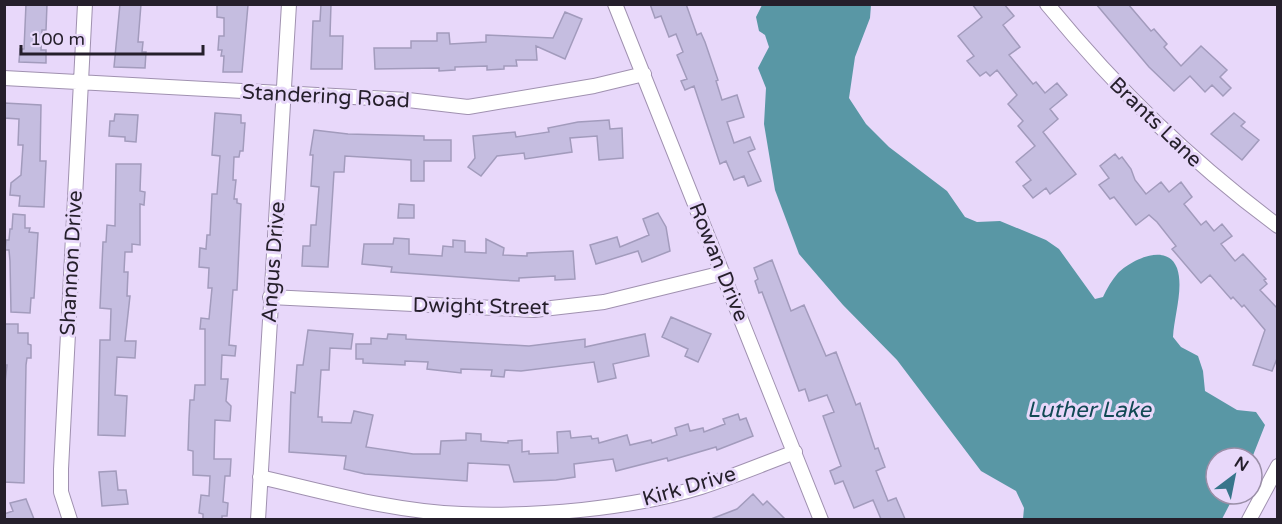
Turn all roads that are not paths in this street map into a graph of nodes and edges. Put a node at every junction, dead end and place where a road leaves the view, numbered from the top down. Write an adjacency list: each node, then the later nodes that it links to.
1 (85, 4): 7 (street, Shannon Drive)
2 (289, 4): 8 (street, Angus Drive)
3 (615, 4): 5 (street, Rowan Drive)
4 (1047, 4): 9 (street, Brants Lane)
5 (644, 74): 8 (street, Standering Road); 10 (street, Rowan Drive)
6 (4, 78): 7 (street, Standering Road)
7 (80, 83): 8 (street, Standering Road); 15 (street, Shannon Drive)
8 (284, 94): 11 (street, Angus Drive)
9 (1278, 226)
10 (723, 273): 11 (street, Dwight Street); 12 (street, Rowan Drive)
11 (270, 297): 14 (street, Angus Drive)
12 (795, 452): 14 (street, Kirk Drive); 17 (street, Rowan Drive)
13 (1275, 476): 18 (street)
14 (260, 477): 16 (street, Angus Drive)
15 (70, 519)
16 (258, 519)
17 (821, 519)
18 (1249, 519)

